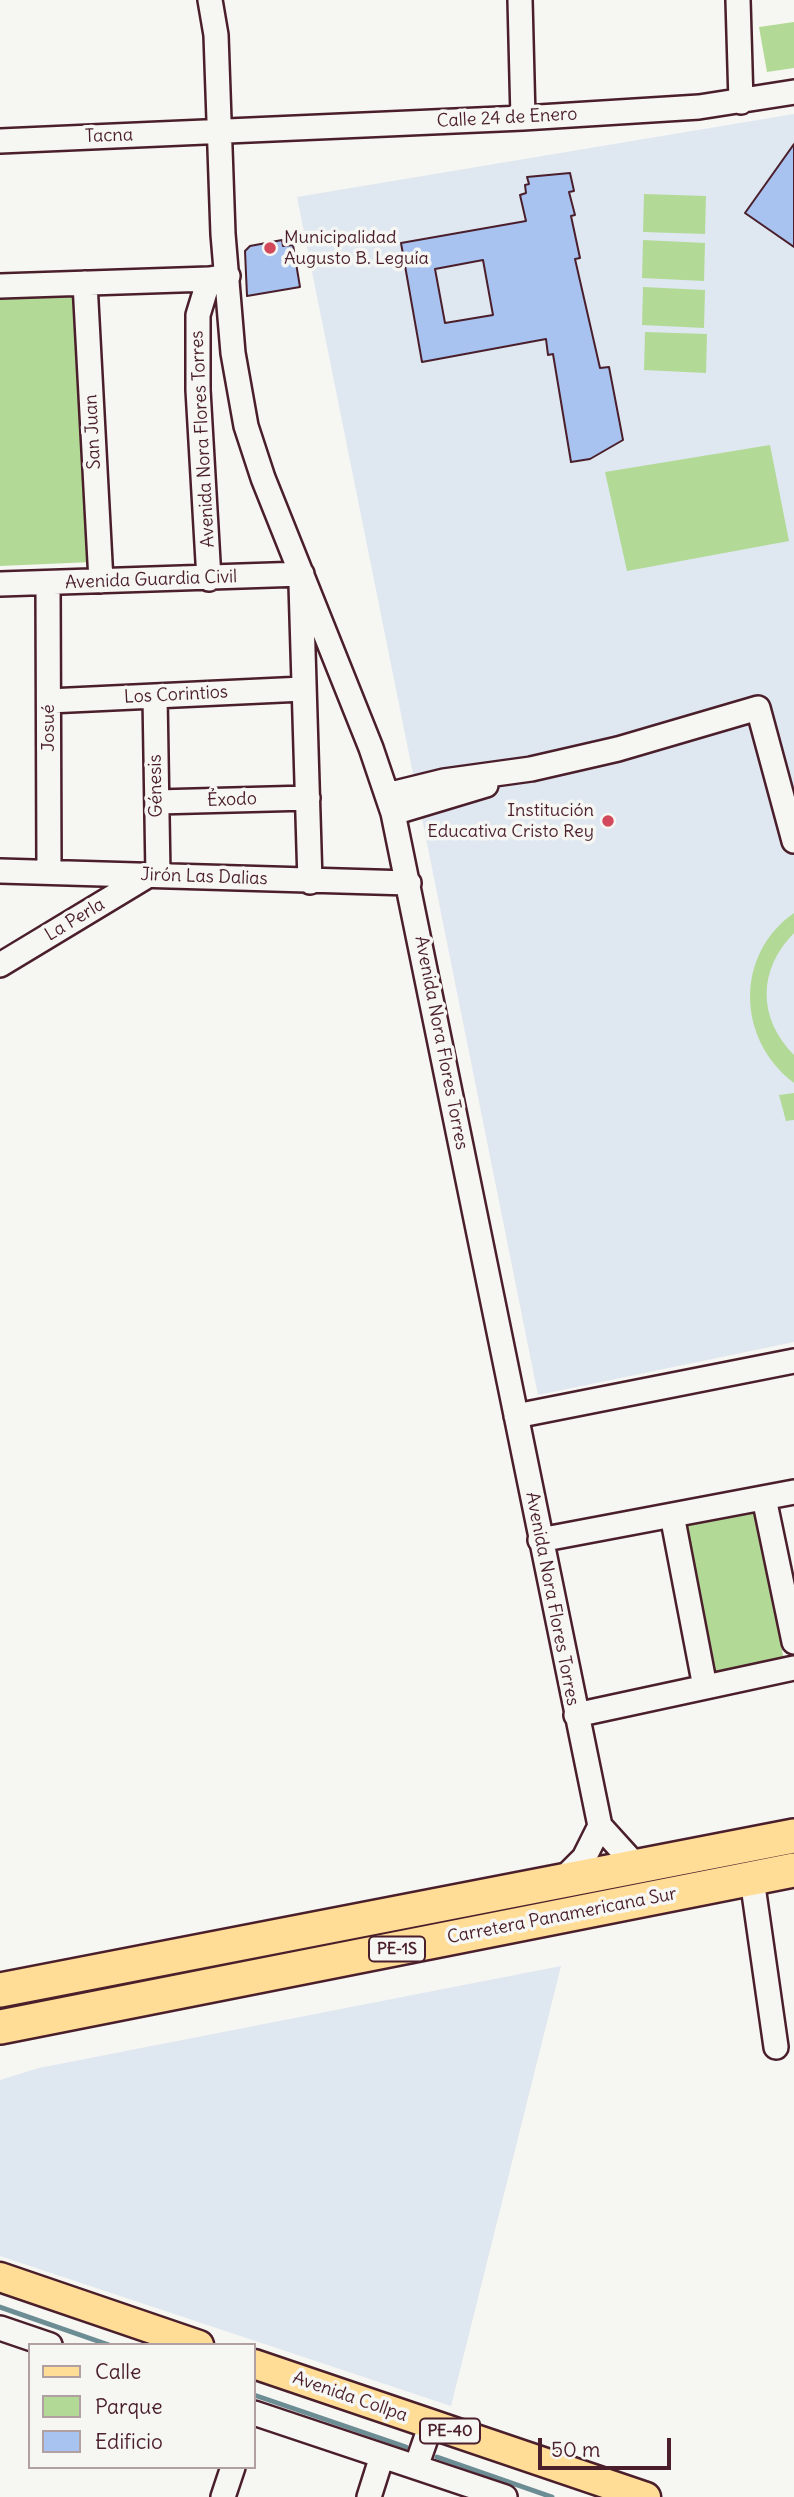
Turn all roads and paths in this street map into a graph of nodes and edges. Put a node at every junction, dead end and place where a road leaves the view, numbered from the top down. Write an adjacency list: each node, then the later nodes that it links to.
1 (210, 0): 5 (street, Avenida Nora Flores Torres)
2 (227, 0): 5 (street, Avenida Nora Flores Torres)
3 (520, 0): 8 (street)
4 (738, 0): 7 (street)
5 (216, 35): 9 (street, Avenida Nora Flores Torres)
6 (794, 92): 7 (street, Calle 24 de Enero)
7 (741, 102): 8 (street, Calle 24 de Enero)
8 (523, 118): 9 (street, Calle 24 de Enero)
9 (218, 132): 10 (street, Tacna); 11 (street, Avenida Nora Flores Torres)
10 (0, 141)
11 (218, 278): 12 (street); 14 (street, Avenida Nora Flores Torres); 15 (street, Avenida Nora Flores Torres)
12 (85, 283): 13 (street); 16 (street, San Juan)
13 (0, 286)
14 (302, 574): 15 (street, Avenida Guardia Civil); 19 (street); 24 (street, Avenida Nora Flores Torres)
15 (209, 579): 16 (street, Avenida Guardia Civil)
16 (101, 581): 17 (street, Avenida Guardia Civil)
17 (48, 583): 18 (street, Avenida Guardia Civil); 21 (street, Josué)
18 (0, 584)
19 (303, 690): 20 (street, Los Corintios); 22 (street)
20 (155, 696): 21 (street, Los Corintios); 23 (street, Génesis)
21 (49, 701): 27 (street, Josué)
22 (308, 797): 23 (street, Éxodo); 29 (street)
23 (157, 802): 28 (street, Génesis)
24 (390, 804): 25 (street); 30 (street, Avenida Nora Flores Torres)
25 (794, 841)
26 (0, 871): 27 (street, Jirón Las Dalias)
27 (49, 872): 28 (street, Jirón Las Dalias)
28 (153, 875): 29 (street, Jirón Las Dalias); 31 (street, La Perla)
29 (310, 882): 30 (street, Jirón Las Dalias)
30 (409, 883): 33 (street, Avenida Nora Flores Torres)
31 (0, 965)
32 (794, 1361): 33 (street)
33 (516, 1416): 37 (street, Avenida Nora Flores Torres)
34 (794, 1492): 35 (street)
35 (764, 1498): 36 (street); 38 (street)
36 (672, 1515): 37 (street); 40 (street)
37 (540, 1540): 41 (street, Avenida Nora Flores Torres)
38 (794, 1642)
39 (794, 1668): 40 (street)
40 (705, 1687): 41 (street)
41 (576, 1715): 42 (street, Avenida Nora Flores Torres)
42 (600, 1826): 44 (street, Avenida Nora Flores Torres); 47 (street)
43 (794, 1836): 44 (highway, Carretera Panamericana Sur / PE-1S)
44 (638, 1868): 47 (highway, Carretera Panamericana Sur / PE-1S)
45 (794, 1870): 46 (highway, Carretera Panamericana Sur / PE-1S)
46 (752, 1879): 49 (highway, Carretera Panamericana Sur / PE-1S); 52 (street)
47 (559, 1883): 48 (highway, Carretera Panamericana Sur / PE-1S)
48 (492, 1896): 49 (highway); 50 (highway, Carretera Panamericana Sur / PE-1S)
49 (497, 1929): 51 (highway, Carretera Panamericana Sur / PE-1S)
50 (0, 1990)
51 (0, 2027)
52 (788, 2046)
53 (0, 2277): 56 (main road)
54 (0, 2328): 55 (street)
55 (44, 2343)
56 (193, 2343)
57 (256, 2365): 59 (main road, Avenida Collpa / PE-40)
58 (256, 2414): 60 (street)
59 (431, 2424): 61 (street); 66 (main road, Avenida Collpa / PE-40)
60 (382, 2456): 61 (street); 64 (street)
61 (416, 2467): 65 (street)
62 (232, 2469): 63 (street)
63 (223, 2497)
64 (369, 2497)
65 (505, 2497)
66 (646, 2497)

